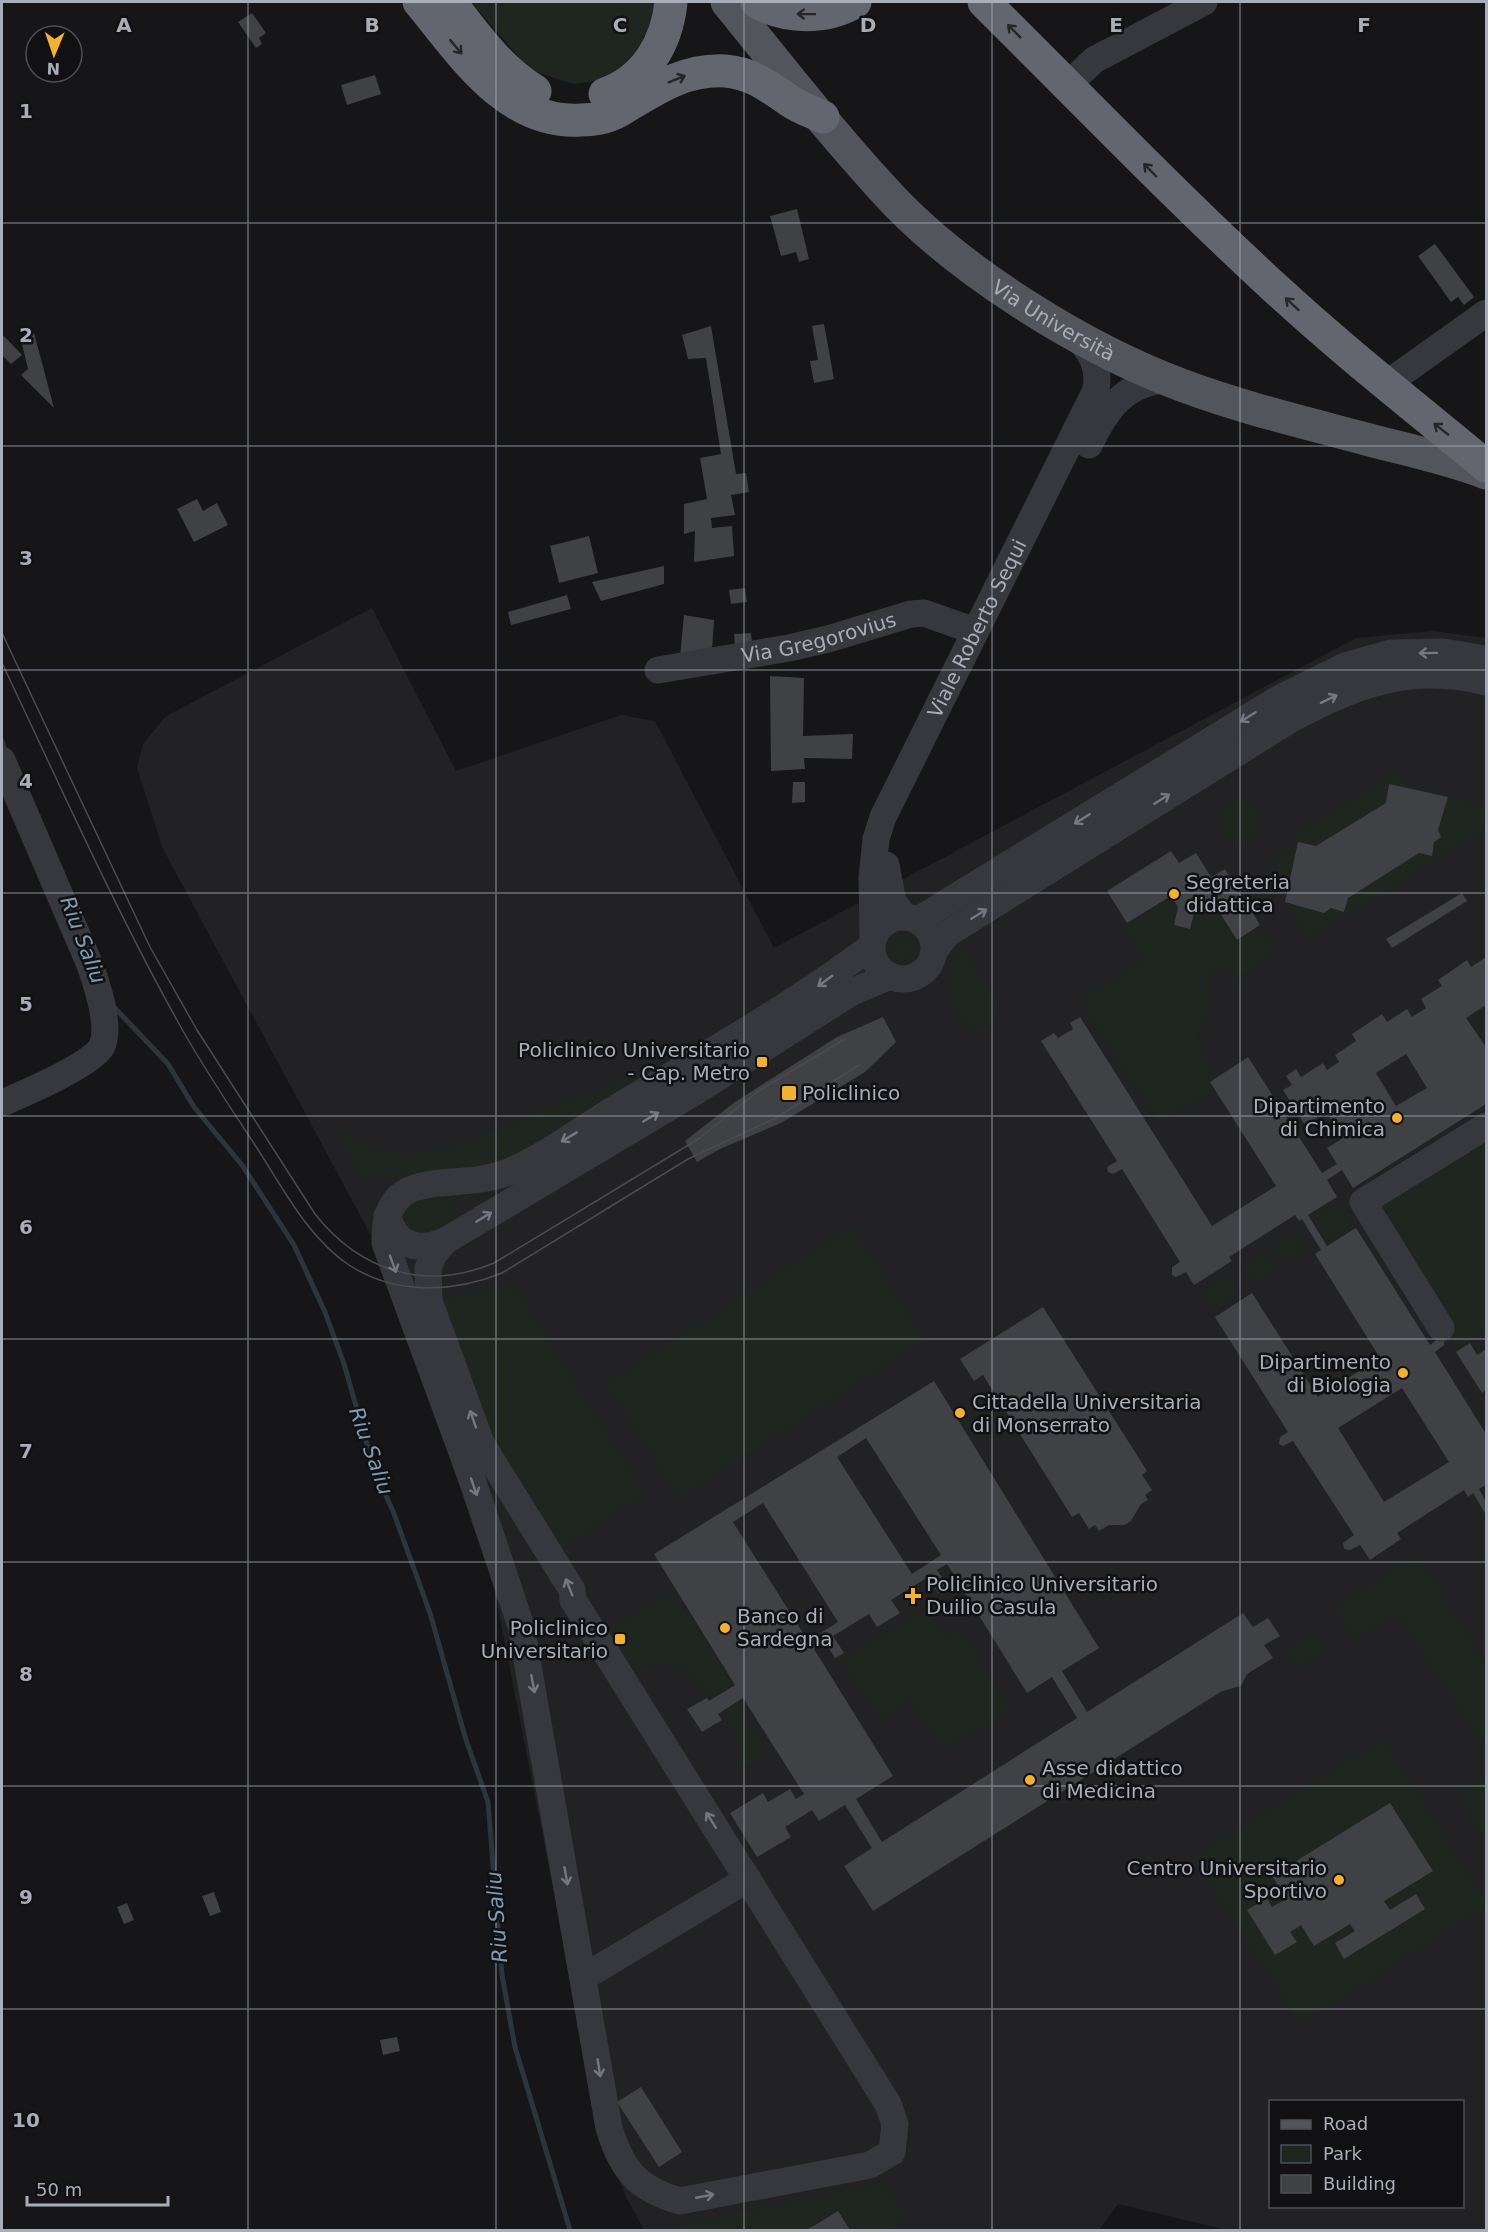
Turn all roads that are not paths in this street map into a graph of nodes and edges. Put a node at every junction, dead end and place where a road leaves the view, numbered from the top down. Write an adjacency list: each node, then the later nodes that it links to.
1 (419, 2): 10 (highway, one-way to 10)
2 (450, 2): 3 (highway)
3 (671, 2)
4 (727, 2): 10 (main road, Via Università)
5 (756, 2): 6 (highway, one-way to 5)
6 (855, 2)
7 (984, 2): 9 (highway, one-way to 7)
8 (1204, 2): 9 (street)
9 (1068, 85): 14 (highway, one-way to 9)
10 (823, 117): 12 (main road, Via Università)
11 (1486, 313): 14 (street)
12 (1074, 333): 13 (main road, Via Università); 17 (street, Viale Roberto Sequi)
13 (1168, 379): 16 (main road, Via Università); 22 (street, Viale Roberto Sequi)
14 (1385, 385): 15 (highway, one-way to 14)
15 (1486, 466)
16 (1486, 473)
17 (975, 631): 19 (street, Via Gregorovius); 23 (street, Viale Roberto Sequi)
18 (1486, 658): 22 (street, one-way to 22)
19 (658, 670)
20 (1486, 682): 24 (street, one-way to 20)
21 (2, 760): 26 (street)
22 (911, 918): 23 (street); 24 (street)
23 (873, 942): 25 (street); 28 (street, one-way to 28)
24 (935, 950): 25 (street)
25 (890, 976): 29 (street, one-way to 25)
26 (2, 1103)
27 (1486, 1126): 30 (street)
28 (387, 1216): 29 (street); 32 (street, one-way to 32)
29 (445, 1241): 31 (street, one-way to 29)
30 (1441, 1328)
31 (748, 1879): 32 (street); 32 (street, one-way to 31)
32 (584, 1977)

